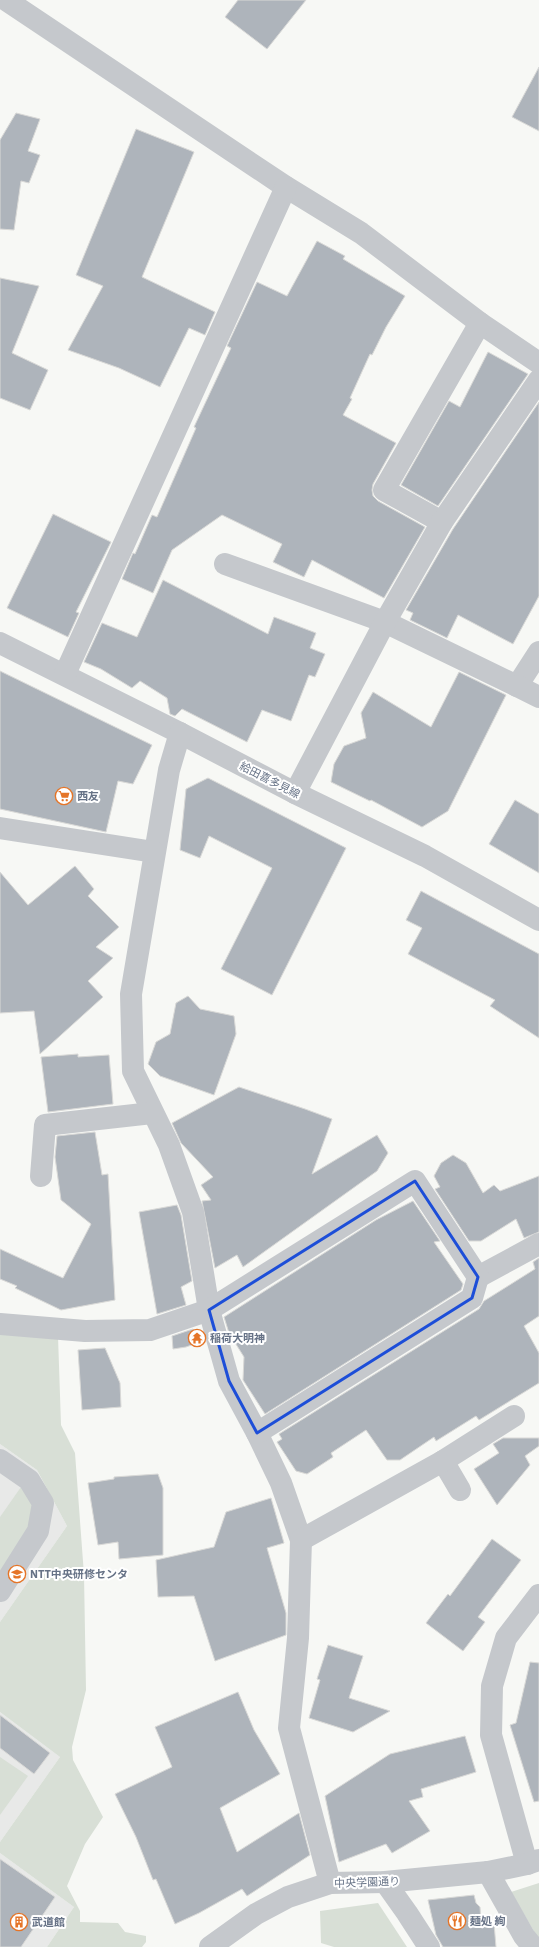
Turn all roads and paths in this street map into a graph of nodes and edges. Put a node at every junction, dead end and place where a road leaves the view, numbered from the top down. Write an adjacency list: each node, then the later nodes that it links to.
1 (6, 0): 2 (street)
2 (286, 188): 3 (street); 11 (street)
3 (480, 323): 4 (street); 6 (street)
4 (539, 363)
5 (539, 380): 6 (street)
6 (442, 522): 8 (street)
7 (226, 564): 8 (street)
8 (385, 622): 12 (street); 15 (street)
9 (0, 643): 11 (street, 給田喜多見線)
10 (539, 652): 12 (street)
11 (64, 674): 14 (street, 給田喜多見線)
12 (517, 686): 13 (street)
13 (539, 697)
14 (180, 733): 15 (street, 給田喜多見線); 17 (street)
15 (295, 793): 18 (street, 給田喜多見線)
16 (0, 828): 17 (street)
17 (154, 852): 19 (street)
18 (539, 920)
19 (152, 1113): 20 (street); 23 (street)
20 (41, 1176)
21 (539, 1244): 22 (street)
22 (478, 1277): 23 (street); 26 (street)
23 (209, 1310): 24 (street); 26 (street)
24 (0, 1324)
25 (514, 1416): 28 (street)
26 (257, 1433): 30 (street)
27 (0, 1460): 31 (street)
28 (443, 1461): 29 (street); 30 (street)
29 (460, 1490)
30 (301, 1540): 36 (street)
31 (0, 1591)
32 (539, 1595): 33 (street)
33 (533, 1862): 34 (street, 中央学園通り)
34 (488, 1872): 35 (street, 中央学園通り); 39 (street)
35 (385, 1882): 36 (street, 中央学園通り); 38 (street)
36 (330, 1883): 37 (street, 中央学園通り)
37 (210, 1947)
38 (429, 1947)
39 (533, 1947)

